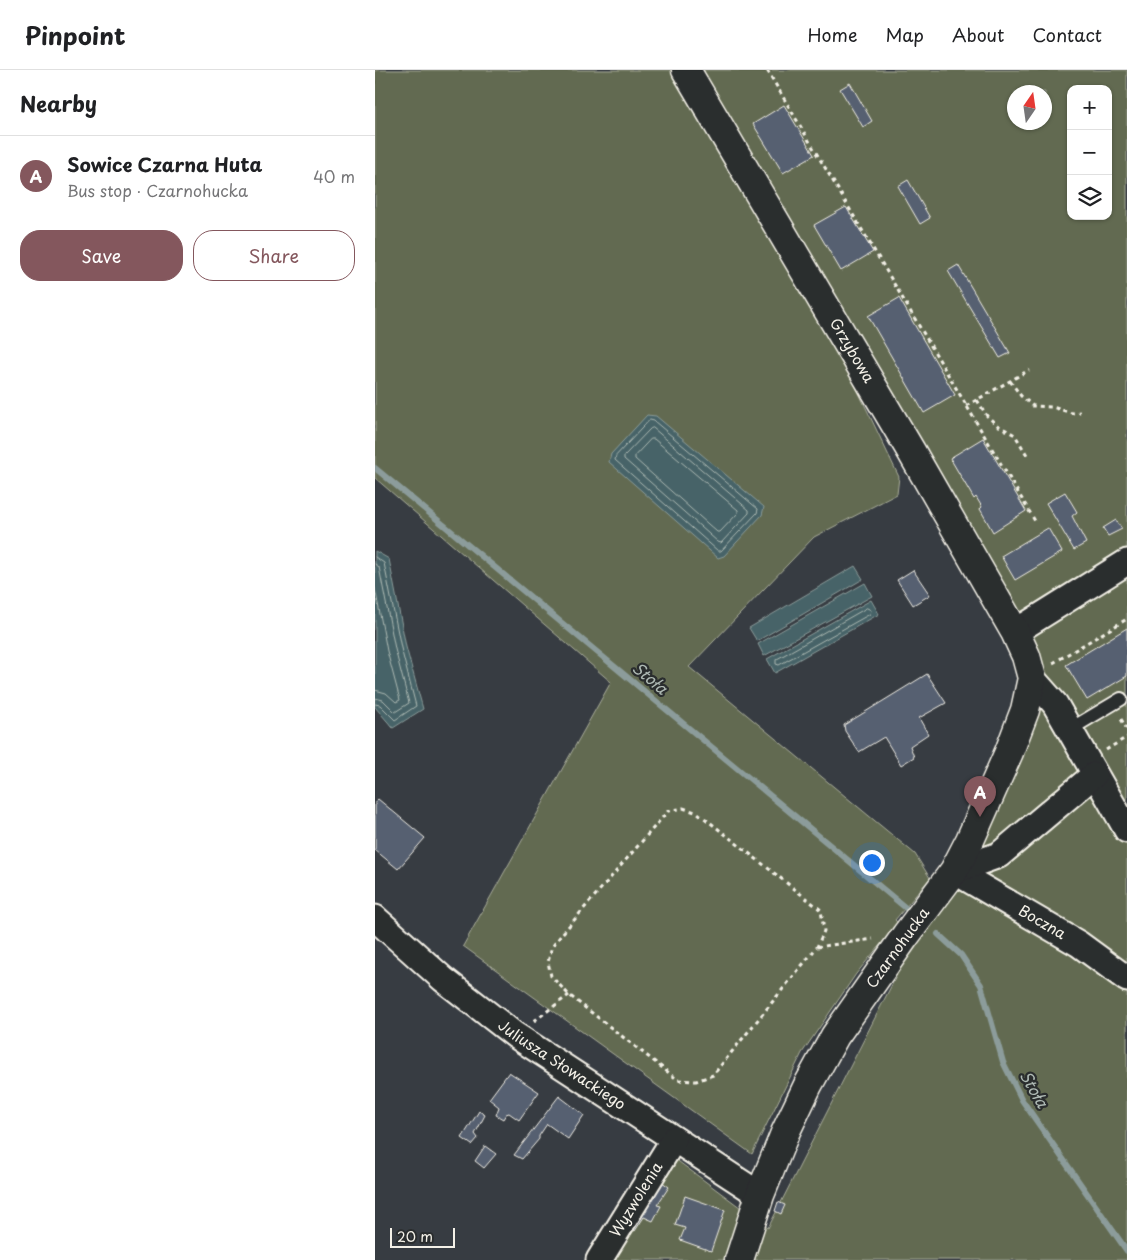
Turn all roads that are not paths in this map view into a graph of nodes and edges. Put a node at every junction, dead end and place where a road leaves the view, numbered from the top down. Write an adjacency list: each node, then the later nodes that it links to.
1 (686, 70): 3 (street, Grzybowa)
2 (1127, 562): 3 (street)
3 (1015, 632): 4 (street, Czarnohucka)
4 (1039, 673): 6 (street); 9 (street, Czarnohucka)
5 (1121, 700): 6 (lane)
6 (1069, 730): 7 (street)
7 (1094, 775): 8 (street); 9 (street)
8 (1127, 830)
9 (955, 872): 11 (street, Boczna); 13 (street, Czarnohucka)
10 (375, 918): 12 (street, Juliusza Słowackiego)
11 (1127, 979)
12 (674, 1139): 13 (street, Juliusza Słowackiego); 14 (street, Wyzwolenia)
13 (760, 1195): 15 (street, Czarnohucka)
14 (599, 1260)
15 (739, 1260)

